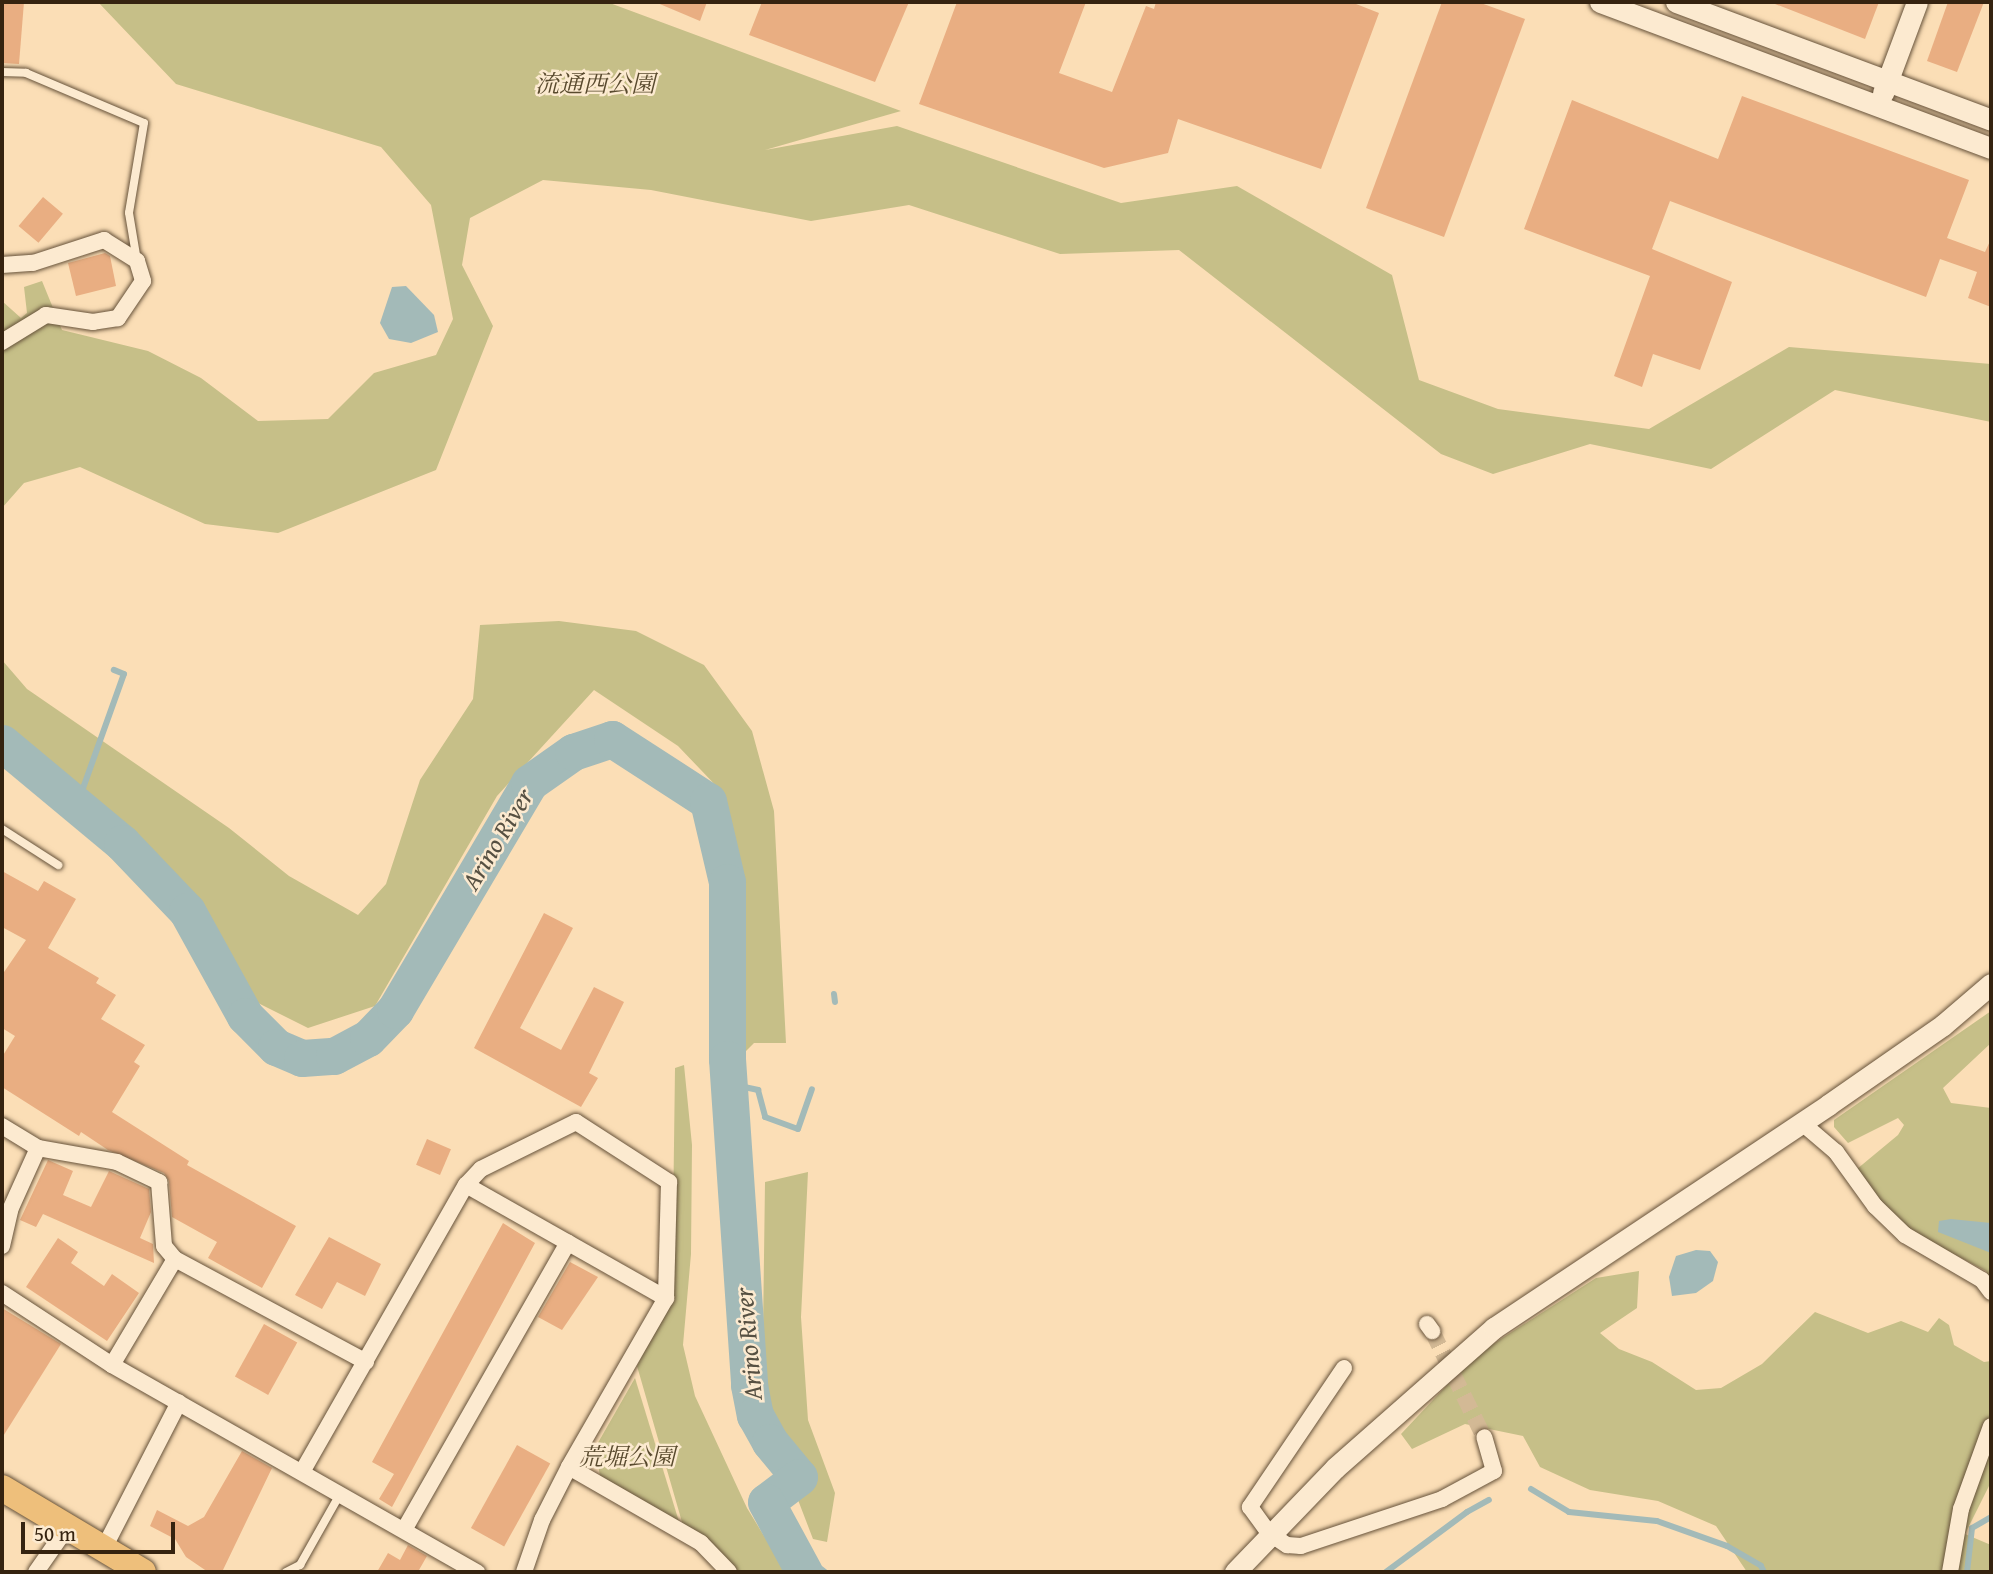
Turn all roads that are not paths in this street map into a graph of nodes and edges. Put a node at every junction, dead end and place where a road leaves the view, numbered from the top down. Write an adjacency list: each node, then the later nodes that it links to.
1 (1600, 2): 6 (street)
2 (1676, 2): 5 (street)
3 (1917, 2): 5 (street)
4 (2, 72): 9 (lane)
5 (1887, 81): 6 (street); 7 (street)
6 (1878, 105): 8 (street)
7 (1991, 120)
8 (1991, 148)
9 (137, 261): 10 (street); 11 (street)
10 (2, 265)
11 (2, 342)
12 (2, 829): 13 (lane)
13 (58, 865)
14 (1991, 984): 15 (street)
15 (1802, 1123): 22 (street); 37 (street)
16 (2, 1126): 17 (street)
17 (38, 1148): 20 (street); 21 (street)
18 (466, 1185): 19 (street); 24 (street); 25 (street)
19 (568, 1243): 24 (street); 36 (street)
20 (2, 1246)
21 (175, 1259): 25 (street); 26 (street)
22 (1991, 1292)
23 (2, 1293): 26 (street)
24 (666, 1298): 31 (street)
25 (366, 1362): 32 (street)
26 (112, 1365): 28 (street)
27 (1344, 1368): 37 (street)
28 (179, 1402): 32 (street); 38 (street)
29 (1991, 1426): 46 (street)
30 (1484, 1437): 37 (street)
31 (569, 1467): 43 (street); 44 (street)
32 (302, 1472): 34 (street)
33 (2, 1488): 35 (main road)
34 (340, 1494): 36 (street); 41 (lane)
35 (66, 1529): 38 (main road); 39 (street)
36 (404, 1531): 42 (street)
37 (1269, 1533): 45 (street)
38 (103, 1550): 40 (main road)
39 (36, 1572)
40 (143, 1572)
41 (286, 1572)
42 (477, 1572)
43 (524, 1572)
44 (729, 1572)
45 (1235, 1572)
46 (1950, 1572)

